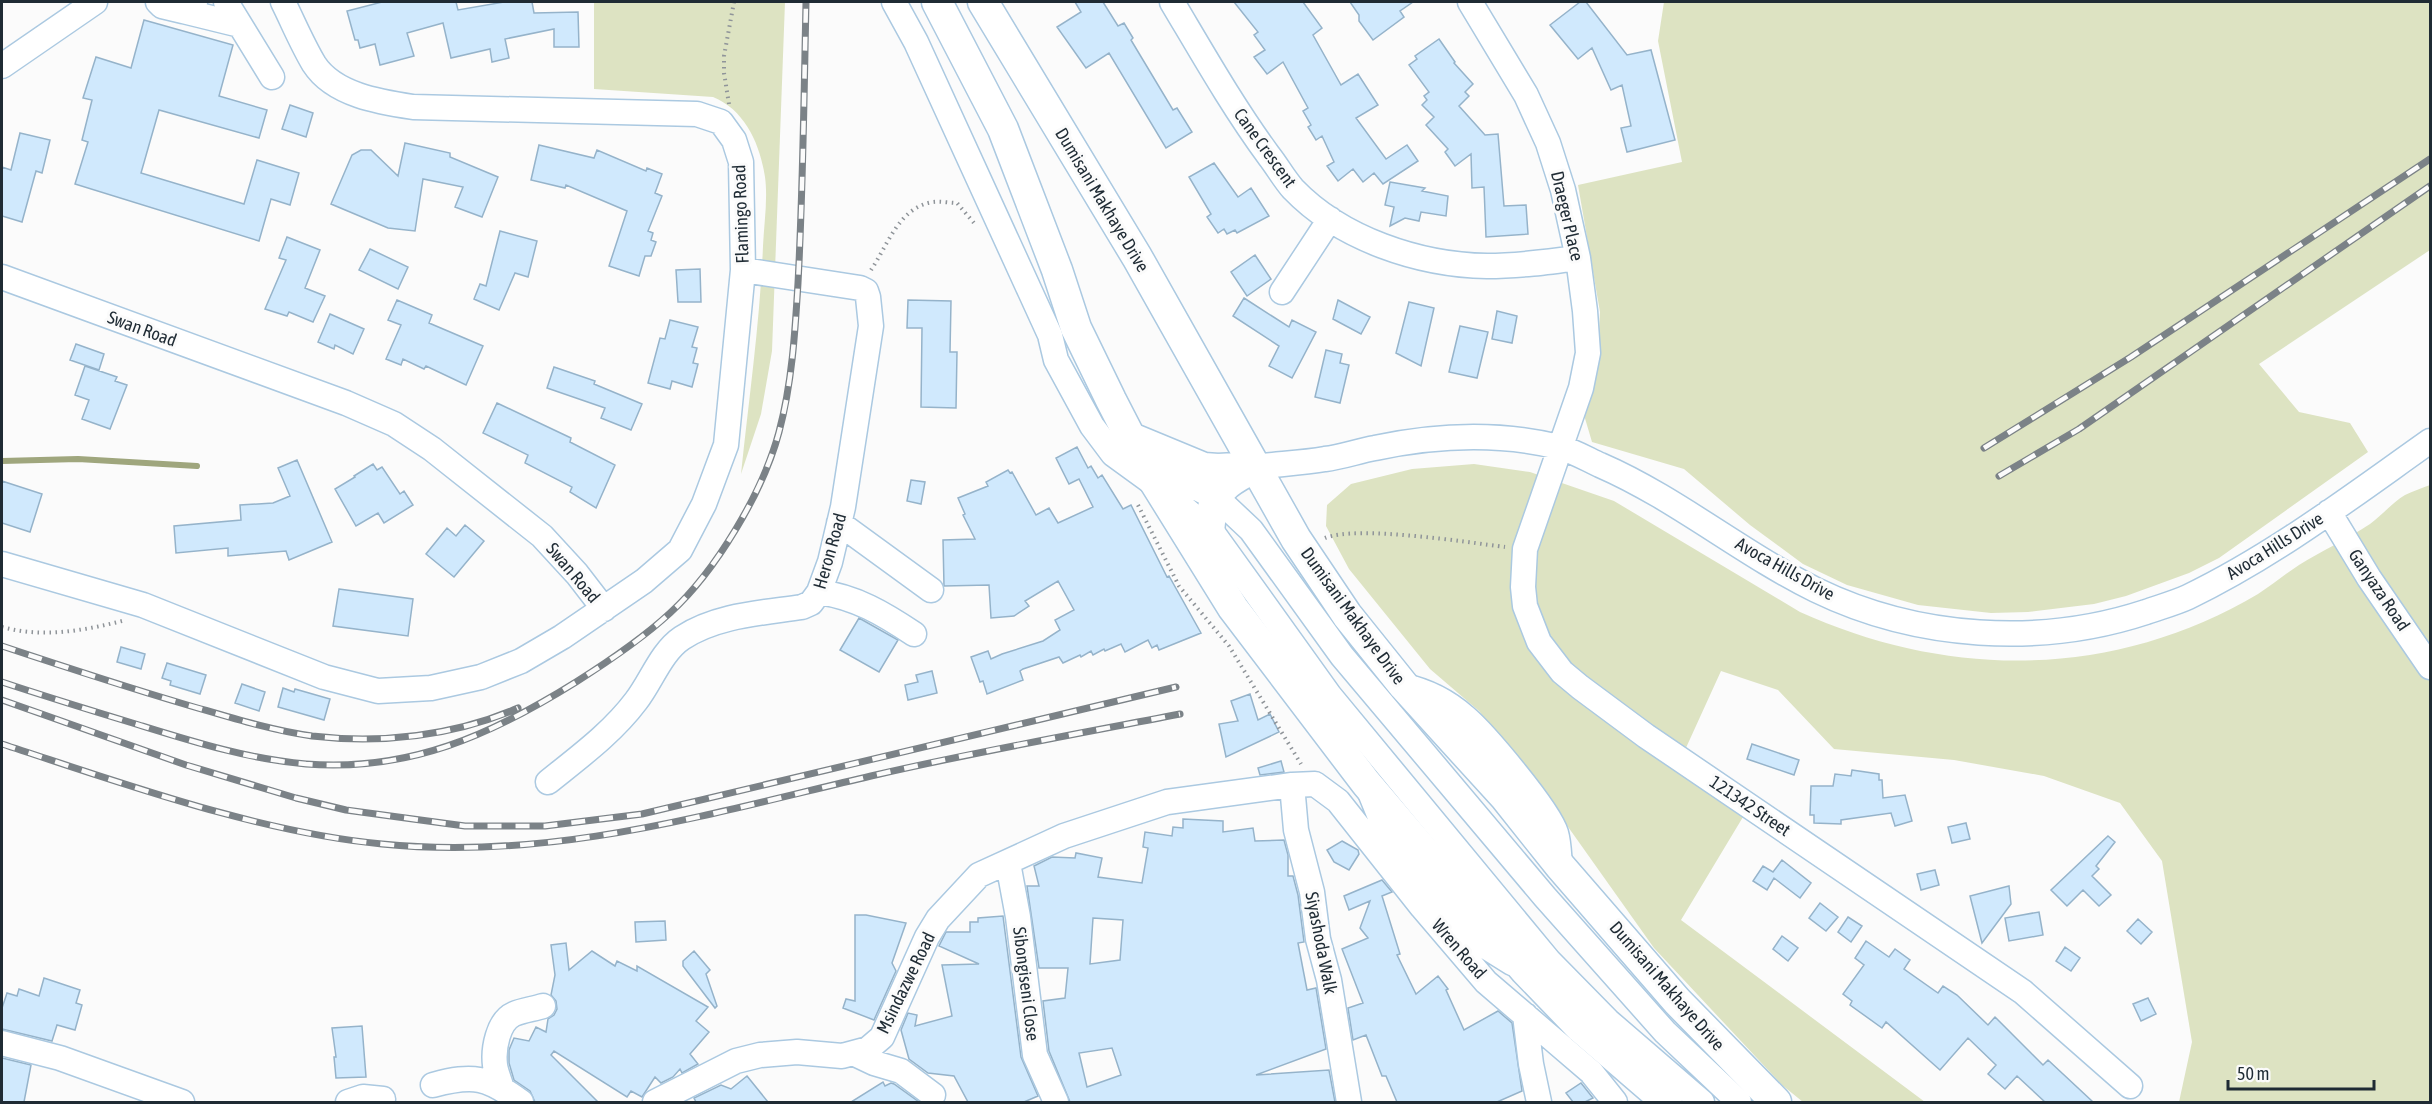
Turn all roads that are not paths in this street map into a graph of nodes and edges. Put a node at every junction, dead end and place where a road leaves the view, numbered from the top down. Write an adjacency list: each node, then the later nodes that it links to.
1 (95, 2): 13 (street)
2 (158, 2): 10 (street)
3 (226, 2): 11 (street)
4 (284, 2): 18 (street, Flamingo Road)
5 (894, 2): 21 (street)
6 (937, 2): 23 (main road)
7 (983, 2): 25 (main road, Dumisani Makhaye Drive)
8 (1172, 2): 16 (street, Cane Crescent)
9 (1470, 2): 17 (street, Draeger Place)
10 (189, 6): 11 (street)
11 (240, 25): 12 (street)
12 (255, 49): 14 (street); 15 (street)
13 (2, 66)
14 (248, 75)
15 (272, 77)
16 (1330, 219): 17 (street, Cane Crescent); 20 (street)
17 (1578, 258): 24 (street, Draeger Place)
18 (743, 270): 29 (street, Heron Road); 35 (street, Flamingo Road)
19 (2, 277): 35 (street, Swan Road)
20 (1282, 292)
21 (1050, 335): 23 (street); 26 (street)
22 (2430, 441): 28 (street, Avoca Hills Drive)
23 (1134, 447): 25 (main road); 26 (main road); 27 (street)
24 (1562, 448): 25 (street, Avoca Hills Drive); 28 (street, Avoca Hills Drive); 46 (street, 121342 Street)
25 (1255, 467): 27 (main road); 61 (main road, Dumisani Makhaye Drive)
26 (1157, 486): 30 (street); 32 (main road)
27 (1218, 499): 30 (main road); 60 (street)
28 (2329, 512): 37 (street, Ganyaza Road)
29 (839, 523): 33 (street); 34 (street, Heron Road)
30 (1210, 530): 32 (main road); 59 (street)
31 (2, 564): 35 (street, Swan Road)
32 (1215, 578): 58 (main road)
33 (931, 590)
34 (819, 592): 36 (street); 38 (street, Heron Road)
35 (604, 609)
36 (914, 634)
37 (2430, 667)
38 (548, 782)
39 (1303, 784): 40 (street, Msindazwe Road); 42 (street, Wren Road); 55 (street, Siyashoda Walk)
40 (1008, 863): 44 (street, Msindazwe Road); 54 (street, Sibongiseni Close)
41 (543, 1006): 47 (street)
42 (1525, 1015): 56 (street); 57 (street, Wren Road)
43 (2, 1043): 50 (street)
44 (855, 1054): 48 (street); 53 (street)
45 (433, 1084): 47 (street)
46 (2130, 1086)
47 (502, 1089): 52 (street)
48 (933, 1095)
49 (383, 1099): 51 (street)
50 (182, 1102)
51 (348, 1102)
52 (521, 1102)
53 (655, 1102)
54 (1056, 1102)
55 (1348, 1102)
56 (1539, 1102)
57 (1615, 1102)
58 (1667, 1102)
59 (1702, 1102)
60 (1739, 1102)
61 (1776, 1102)

